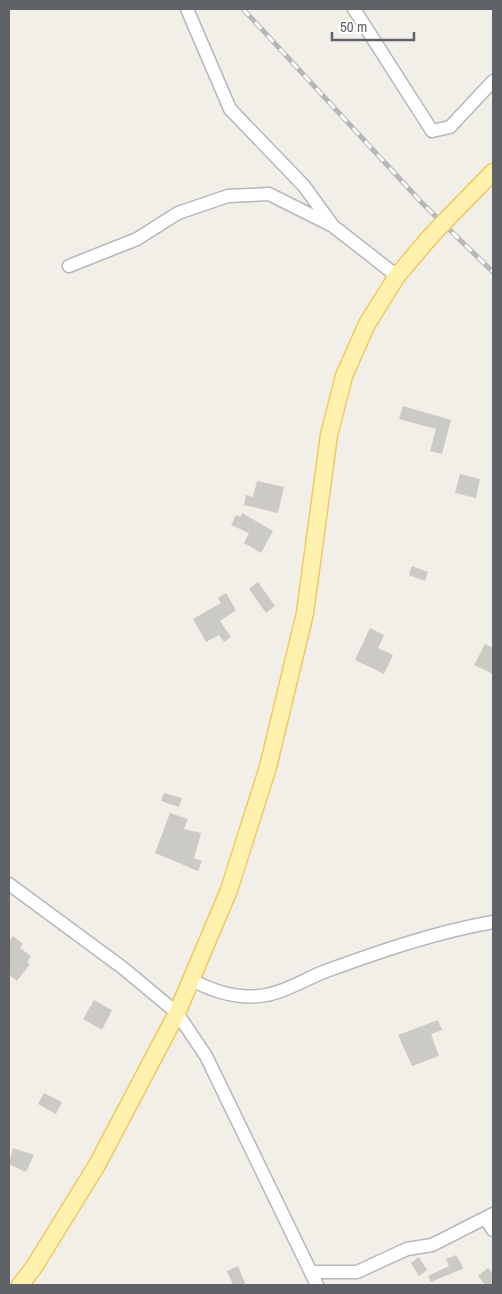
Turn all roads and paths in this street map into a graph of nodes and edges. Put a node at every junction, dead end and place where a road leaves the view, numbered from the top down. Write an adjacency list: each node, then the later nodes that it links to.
1 (186, 9): 5 (street)
2 (354, 9): 3 (street)
3 (493, 81)
4 (493, 172): 7 (main road, bridge)
5 (334, 226): 6 (street); 7 (street)
6 (69, 266)
7 (397, 276): 10 (main road)
8 (9, 884): 11 (street)
9 (493, 922): 10 (street)
10 (190, 979): 11 (main road)
11 (177, 1013): 14 (street); 15 (main road)
12 (489, 1216): 13 (street); 14 (street)
13 (493, 1230)
14 (312, 1272): 16 (street)
15 (20, 1285)
16 (318, 1285)

